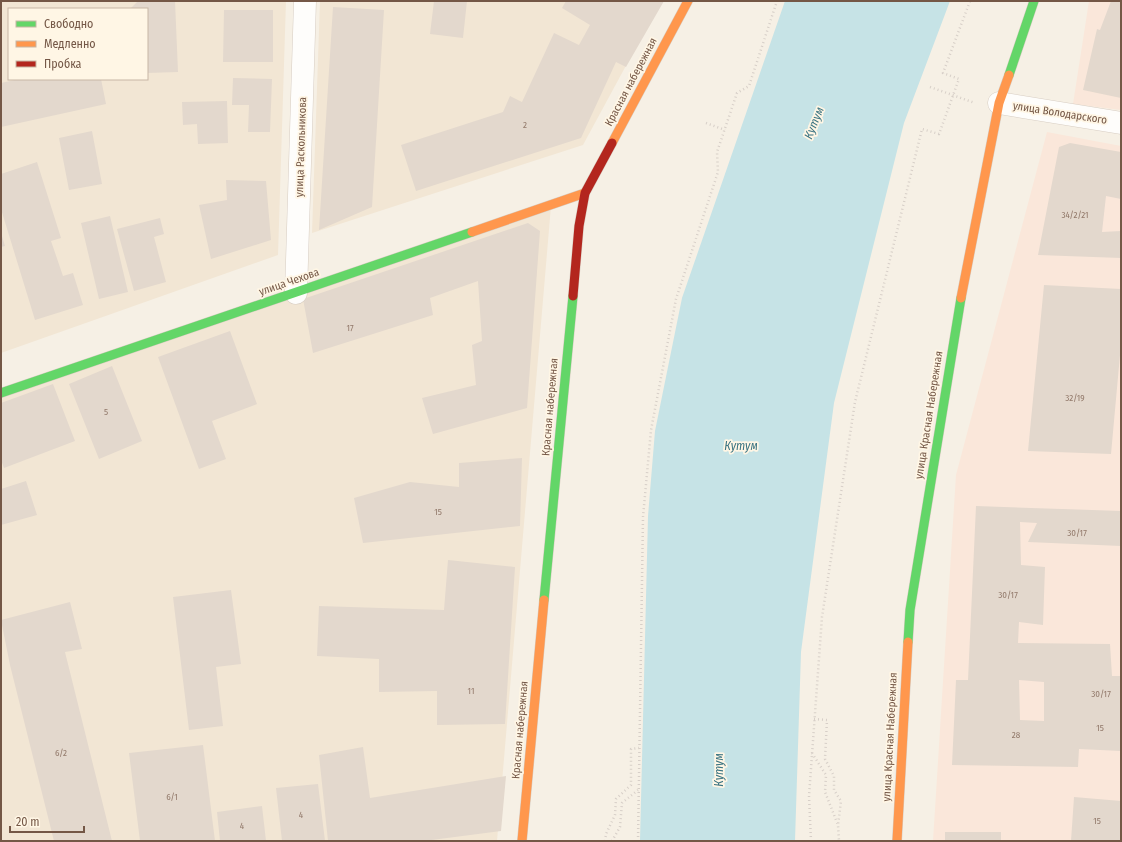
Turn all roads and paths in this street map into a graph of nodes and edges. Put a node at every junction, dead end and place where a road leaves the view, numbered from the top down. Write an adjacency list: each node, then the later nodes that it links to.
1 (305, 1): 13 (street, улица Раскольникова)
2 (688, 1): 12 (street, Красная набережная)
3 (777, 1): 11 (path)
4 (970, 1): 7 (path)
5 (1034, 1): 8 (street, улица Красная Набережная)
6 (930, 87): 7 (path)
7 (953, 96): 8 (path); 15 (path)
8 (990, 104): 9 (street, улица Володарского); 26 (street, улица Красная Набережная)
9 (1121, 122)
10 (706, 124): 11 (path)
11 (725, 130): 16 (path)
12 (585, 193): 13 (street, улица Чехова); 20 (street, Красная набережная)
13 (296, 293): 14 (street, улица Чехова)
14 (1, 392)
15 (814, 719): 17 (path); 19 (path)
16 (639, 748): 18 (path); 21 (path)
17 (812, 753): 19 (path); 24 (path)
18 (638, 790): 22 (path); 23 (path)
19 (838, 825): 25 (path)
20 (522, 841)
21 (605, 841)
22 (612, 841)
23 (638, 841)
24 (812, 841)
25 (839, 841)
26 (897, 841)

